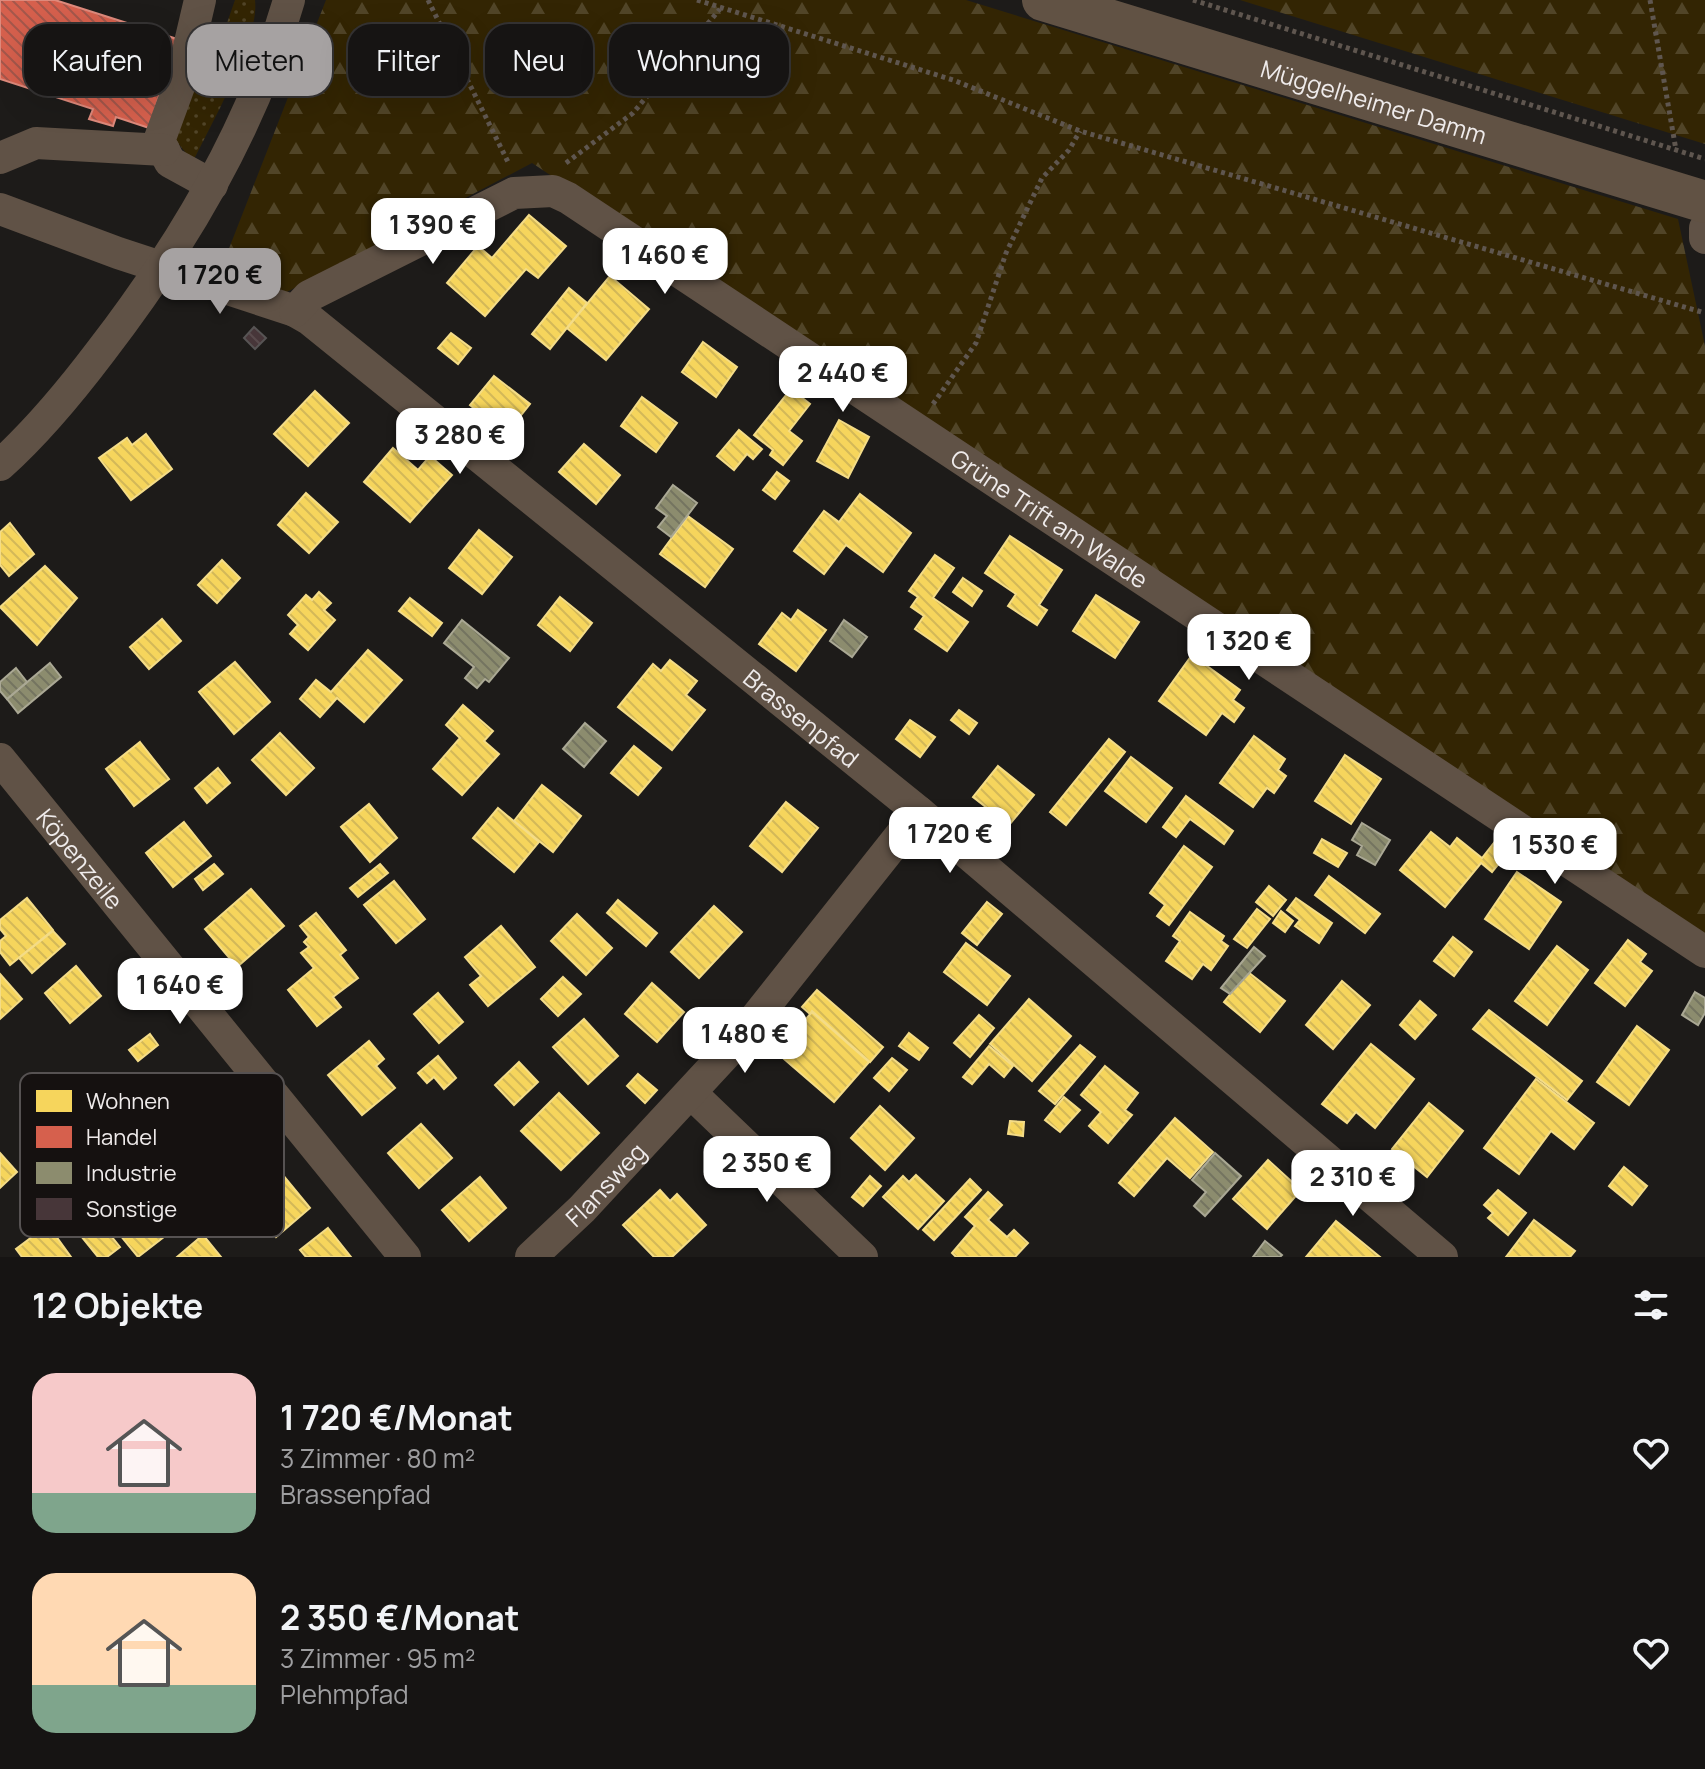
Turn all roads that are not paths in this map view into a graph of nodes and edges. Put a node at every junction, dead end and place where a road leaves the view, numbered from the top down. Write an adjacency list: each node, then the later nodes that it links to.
1 (200, 0): 4 (street)
2 (289, 0): 6 (street)
3 (1043, 0): 7 (main road, Müggelheimer Damm)
4 (164, 150): 5 (street); 6 (street)
5 (0, 158)
6 (212, 185): 10 (street)
7 (1697, 208): 9 (street)
8 (0, 209): 10 (street, Brassenpfad)
9 (1705, 238)
10 (162, 267): 11 (street, Brassenpfad); 12 (street)
11 (295, 311): 14 (street, Brassenpfad); 15 (street, Grüne Trift am Walde)
12 (0, 465)
13 (0, 759): 16 (street, Köpenzeile)
14 (919, 812): 17 (street, Flansweg); 22 (street, Brassenpfad)
15 (1705, 952)
16 (255, 1073)
17 (692, 1094): 20 (street, Flansweg); 21 (street)
18 (284, 1108): 19 (street, Köpenzeile)
19 (405, 1257)
20 (531, 1257)
21 (862, 1257)
22 (1442, 1257)

